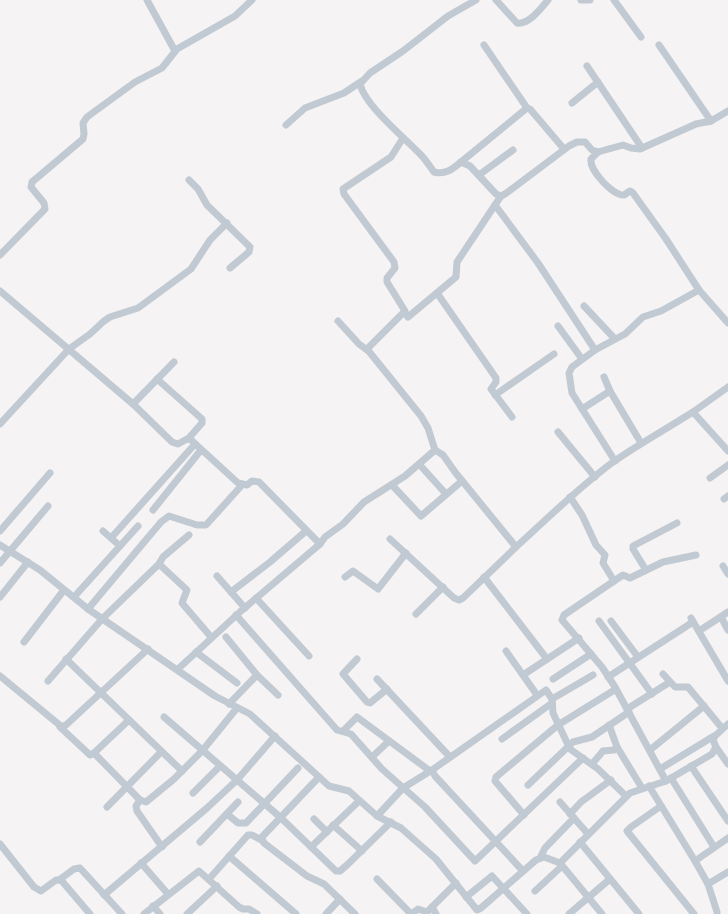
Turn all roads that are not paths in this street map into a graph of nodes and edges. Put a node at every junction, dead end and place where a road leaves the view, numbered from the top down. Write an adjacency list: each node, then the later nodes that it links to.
1 (147, 0): 12 (street)
2 (252, 0): 12 (street)
3 (476, 0): 14 (street)
4 (496, 0): 5 (street)
5 (548, 0)
6 (581, 0): 7 (street)
7 (590, 0)
8 (614, 0): 9 (street)
9 (641, 37)
10 (484, 45): 17 (street)
11 (659, 45): 19 (street)
12 (175, 51): 32 (street)
13 (587, 66): 15 (street)
14 (362, 81): 20 (street); 21 (street)
15 (598, 82): 16 (street); 22 (street)
16 (572, 103)
17 (527, 108): 23 (street); 26 (street)
18 (728, 111): 19 (street)
19 (711, 121): 22 (street)
20 (286, 125)
21 (403, 138): 26 (street); 38 (street)
22 (642, 148): 25 (street)
23 (564, 149): 25 (street); 29 (street)
24 (514, 150): 27 (street)
25 (598, 152): 34 (street)
26 (461, 162): 27 (street)
27 (479, 175): 29 (street)
28 (189, 180): 31 (street)
29 (500, 196): 30 (street)
30 (495, 205): 36 (street); 45 (street)
31 (227, 223): 33 (street); 43 (street)
32 (0, 255)
33 (230, 268)
34 (699, 290): 40 (street); 42 (street)
35 (0, 291): 43 (street)
36 (437, 293): 38 (street); 53 (street)
37 (584, 306): 42 (street)
38 (404, 312): 44 (street)
39 (338, 322): 44 (street)
40 (728, 323)
41 (558, 326): 47 (street)
42 (614, 338): 45 (street)
43 (69, 349): 54 (street); 58 (street)
44 (367, 350): 64 (street)
45 (595, 350): 47 (street)
46 (554, 354): 53 (street)
47 (582, 359): 55 (street)
48 (174, 362): 50 (street)
49 (604, 377): 52 (street)
50 (157, 379): 54 (street); 60 (street)
51 (728, 387): 56 (street)
52 (610, 391): 55 (street); 61 (street)
53 (496, 395): 57 (street)
54 (133, 404): 60 (street)
55 (582, 409): 66 (street)
56 (693, 412): 61 (street); 65 (street)
57 (512, 417)
58 (0, 424)
59 (558, 432): 70 (street)
60 (188, 439): 62 (street)
61 (641, 443): 66 (street)
62 (195, 444): 63 (street); 85 (street)
63 (201, 450): 73 (street); 78 (street)
64 (435, 450): 67 (street); 72 (street)
65 (728, 451)
66 (615, 461): 70 (street)
67 (419, 464): 74 (street); 75 (street)
68 (728, 465): 71 (street)
69 (50, 473): 81 (street)
70 (595, 477): 76 (street)
71 (710, 478)
72 (462, 481): 75 (street); 90 (street)
73 (242, 485): 83 (street); 111 (street)
74 (392, 485): 75 (street); 87 (street)
75 (446, 494)
76 (570, 497): 90 (street); 103 (street)
77 (48, 506): 91 (street)
78 (152, 510)
79 (677, 523): 98 (street)
80 (138, 526): 89 (street)
81 (0, 531)
82 (103, 531): 85 (street)
83 (306, 531): 87 (street); 106 (street)
84 (189, 534): 96 (street)
85 (111, 538): 89 (street)
86 (390, 539): 92 (street)
87 (320, 544): 109 (street)
88 (0, 545): 91 (street)
89 (120, 546): 108 (street)
90 (516, 547): 102 (street)
91 (10, 550): 94 (street); 95 (street)
92 (406, 553): 101 (street); 104 (street)
93 (696, 555): 98 (street)
94 (28, 562): 105 (street); 107 (street)
95 (0, 563)
96 (159, 564): 116 (street); 121 (street)
97 (723, 566): 99 (street)
98 (646, 570): 103 (street)
99 (728, 574)
100 (217, 576): 106 (street)
101 (345, 577)
102 (484, 577): 104 (street); 133 (street)
103 (614, 581): 123 (street)
104 (443, 587): 113 (street)
105 (64, 590): 108 (street); 124 (street)
106 (231, 592): 110 (street)
107 (0, 597)
108 (74, 597): 111 (street)
109 (256, 598): 110 (street); 129 (street)
110 (245, 608): 114 (street)
111 (88, 609): 116 (street)
112 (728, 612): 115 (street)
113 (416, 614)
114 (236, 615): 121 (street); 165 (street)
115 (721, 617): 119 (street); 120 (street)
116 (102, 619): 125 (street); 131 (street)
117 (599, 621): 134 (street)
118 (611, 621): 130 (street)
119 (728, 630)
120 (699, 631): 130 (street); 145 (street)
121 (211, 637): 127 (street)
122 (226, 637): 137 (street)
123 (579, 638): 128 (street); 133 (street)
124 (24, 642)
125 (148, 649): 135 (street); 150 (street)
126 (506, 651): 138 (street)
127 (196, 652): 135 (street); 147 (street)
128 (592, 654): 141 (street); 143 (street)
129 (309, 656)
130 (638, 657): 134 (street)
131 (66, 659): 144 (street); 150 (street)
132 (357, 659): 149 (street)
133 (547, 659): 138 (street)
134 (630, 663): 141 (street); 151 (street)
135 (178, 669): 155 (street)
136 (663, 674): 146 (street)
137 (257, 675): 153 (street); 155 (street)
138 (523, 675): 152 (street)
139 (593, 675): 154 (street)
140 (0, 676): 164 (street)
141 (608, 677): 148 (street)
142 (377, 679): 149 (street)
143 (553, 679)
144 (48, 681)
145 (728, 681)
146 (670, 682): 151 (street); 156 (street)
147 (237, 683)
148 (616, 688): 158 (street); 161 (street)
149 (387, 689): 178 (street)
150 (102, 692): 160 (street); 164 (street)
151 (652, 694): 158 (street)
152 (538, 695): 154 (street); 178 (street)
153 (278, 696)
154 (552, 701): 161 (street); 168 (street)
155 (229, 704): 157 (street)
156 (704, 706): 163 (street); 173 (street)
157 (237, 708): 166 (street); 174 (street)
158 (628, 711): 162 (street); 173 (street)
159 (164, 717): 174 (street)
160 (129, 720): 175 (street); 176 (street)
161 (558, 725): 170 (street); 206 (street)
162 (609, 725): 170 (street); 171 (street)
163 (725, 726): 167 (street)
164 (60, 727): 176 (street)
165 (343, 731): 169 (street); 177 (street)
166 (275, 736): 188 (street); 190 (street)
167 (714, 736): 172 (street); 185 (street)
168 (502, 739)
169 (389, 740): 177 (street); 186 (street)
170 (569, 746): 179 (street); 192 (street)
171 (617, 747): 180 (street); 194 (street)
172 (716, 747): 181 (street); 183 (street)
173 (650, 750): 185 (street)
174 (202, 751): 182 (street); 187 (street)
175 (161, 752): 187 (street); 193 (street)
176 (94, 753): 193 (street)
177 (372, 757): 195 (street)
178 (450, 757): 186 (street)
179 (583, 758): 180 (street); 206 (street)
180 (592, 764): 191 (street)
181 (728, 764)
182 (220, 766): 190 (street); 196 (street)
183 (691, 766): 189 (street); 211 (street)
184 (298, 768): 202 (street)
185 (660, 769): 189 (street)
186 (431, 770): 195 (street); 219 (street)
187 (182, 771): 198 (street)
188 (319, 777): 199 (street); 209 (street)
189 (669, 779): 194 (street); 224 (street)
190 (236, 780): 202 (street); 222 (street)
191 (610, 780): 197 (street); 208 (street)
192 (528, 785)
193 (127, 787): 198 (street); 204 (street)
194 (645, 787): 197 (street); 203 (street)
195 (403, 788): 207 (street); 219 (street)
196 (193, 793)
197 (626, 796): 215 (street)
198 (140, 800): 222 (street)
199 (359, 801): 207 (street); 213 (street)
200 (238, 802): 205 (street)
201 (560, 802): 208 (street)
202 (264, 804): 205 (street); 209 (street)
203 (661, 806): 228 (street); 266 (street)
204 (107, 807)
205 (227, 814): 217 (street)
206 (524, 815): 219 (street)
207 (377, 816): 212 (street)
208 (572, 816): 215 (street); 227 (street)
209 (280, 817): 218 (street); 223 (street)
210 (314, 820): 214 (street)
211 (728, 821)
212 (391, 822): 225 (street); 237 (street)
213 (333, 825): 214 (street); 225 (street)
214 (327, 832): 223 (street)
215 (588, 834): 220 (street)
216 (728, 838): 224 (street)
217 (200, 842)
218 (263, 842): 226 (street); 246 (street)
219 (496, 842): 231 (street)
220 (580, 842): 230 (street); 235 (street)
221 (0, 844): 236 (street)
222 (162, 847): 229 (street)
223 (311, 847): 225 (street)
224 (714, 847): 228 (street)
225 (362, 851)
226 (229, 856): 233 (street); 257 (street)
227 (540, 858): 230 (street); 231 (street)
228 (695, 861): 238 (street)
229 (141, 863): 242 (street); 243 (street)
230 (561, 864): 241 (street); 245 (street)
231 (523, 871): 240 (street)
232 (728, 872): 238 (street)
233 (209, 879): 239 (street); 242 (street)
234 (377, 879): 260 (street)
235 (610, 879): 245 (street); 265 (street)
236 (59, 880): 243 (street); 251 (street)
237 (456, 883): 244 (street); 248 (street)
238 (708, 884): 250 (street)
239 (216, 886): 255 (street); 256 (street)
240 (504, 888): 244 (street); 249 (street); 262 (street)
241 (535, 892)
242 (168, 894): 247 (street)
243 (104, 895): 252 (street)
244 (466, 897): 249 (street)
245 (588, 897): 263 (street); 264 (street)
246 (340, 899): 258 (street); 259 (street)
247 (153, 906): 253 (street); 254 (street)
248 (432, 907): 260 (street); 261 (street)
249 (478, 912)
250 (718, 913)
251 (90, 914)
252 (122, 914)
253 (144, 914)
254 (160, 914)
255 (187, 914)
256 (256, 914)
257 (296, 914)
258 (326, 914)
259 (356, 914)
260 (411, 914)
261 (436, 914)
262 (527, 914)
263 (569, 914)
264 (602, 914)
265 (639, 914)
266 (694, 914)

